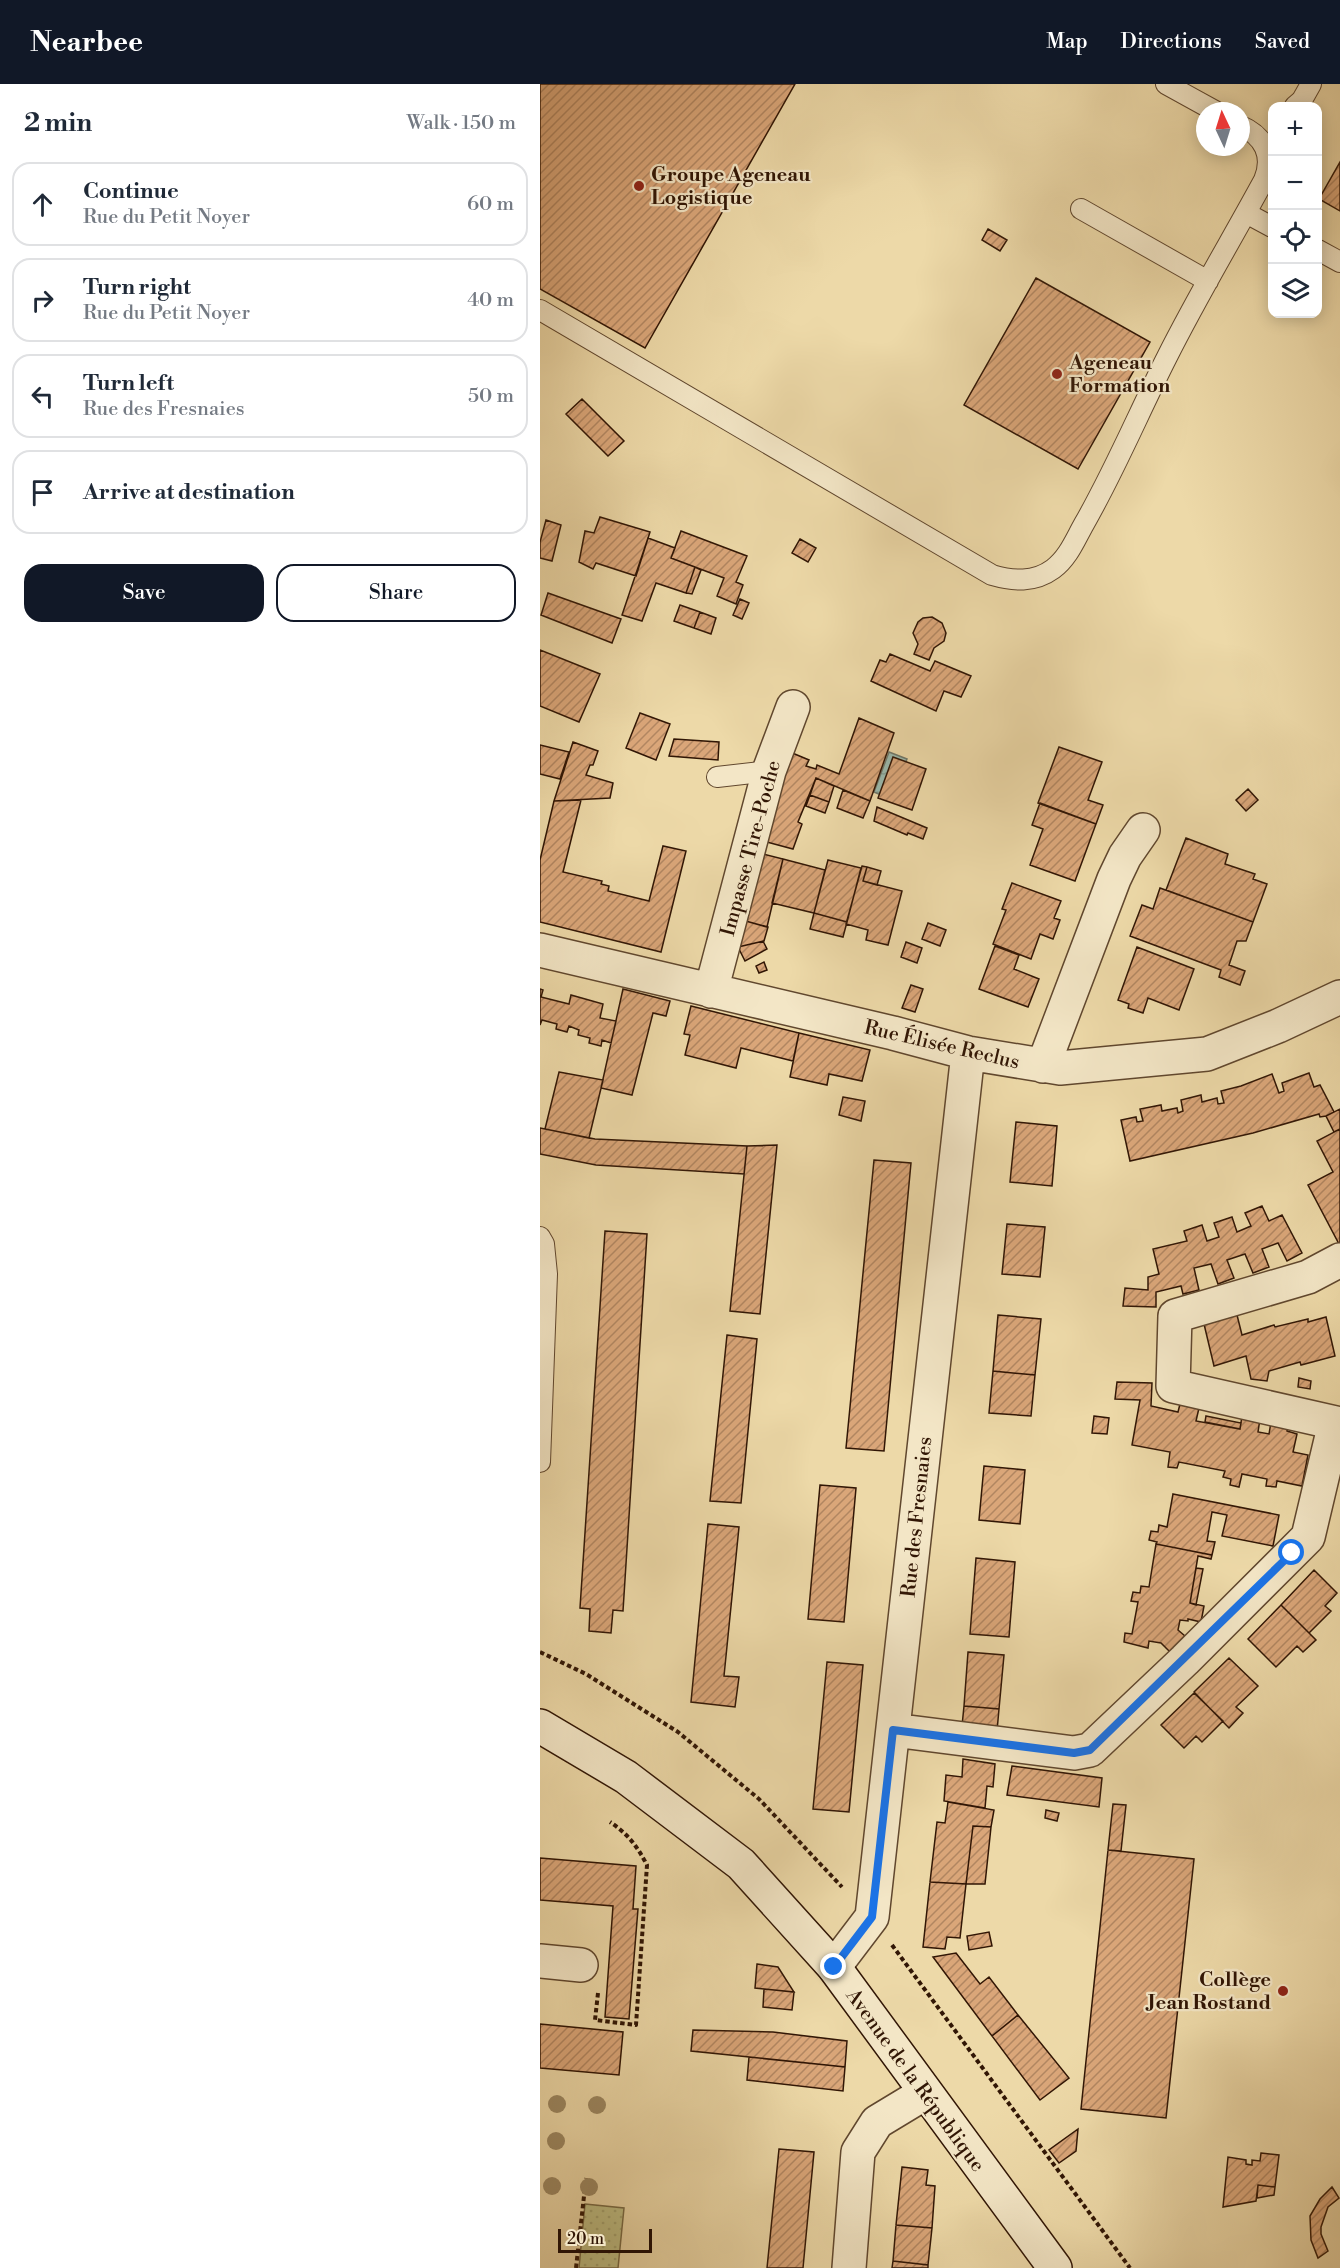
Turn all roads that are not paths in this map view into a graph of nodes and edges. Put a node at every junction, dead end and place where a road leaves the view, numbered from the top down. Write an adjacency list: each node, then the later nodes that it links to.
1 (1167, 84): 3 (lane)
2 (1311, 84): 4 (lane)
3 (1199, 102)
4 (1300, 102)
5 (1250, 129): 6 (lane)
6 (1267, 134): 8 (lane)
7 (1081, 209): 12 (lane)
8 (1246, 213): 9 (lane); 12 (lane)
9 (1268, 224)
10 (1322, 253): 11 (lane)
11 (1340, 262)
12 (1208, 281): 13 (lane)
13 (540, 310)
14 (793, 707): 15 (street, Impasse Tire-Poche)
15 (769, 771): 16 (lane); 19 (street, Impasse Tire-Poche)
16 (717, 777)
17 (1143, 830): 22 (street)
18 (540, 950): 19 (street, Rue Élisée Reclus)
19 (711, 991): 21 (street, Rue Élisée Reclus)
20 (1340, 997): 22 (street, Rue Élisée Reclus)
21 (968, 1053): 22 (street, Rue Élisée Reclus); 28 (street, Rue des Fresnaies)
22 (1043, 1066)
23 (540, 1237): 26 (lane)
24 (1340, 1260): 25 (street)
25 (1338, 1423): 28 (street)
26 (540, 1462)
27 (540, 1726): 31 (street, Avenue de la République)
28 (893, 1730): 31 (street, Rue des Fresnaies)
29 (540, 1961): 30 (street)
30 (581, 1965)
31 (834, 1967): 32 (street, Avenue de la République)
32 (925, 2093): 33 (street); 34 (street, Avenue de la République)
33 (849, 2268)
34 (1055, 2268)

